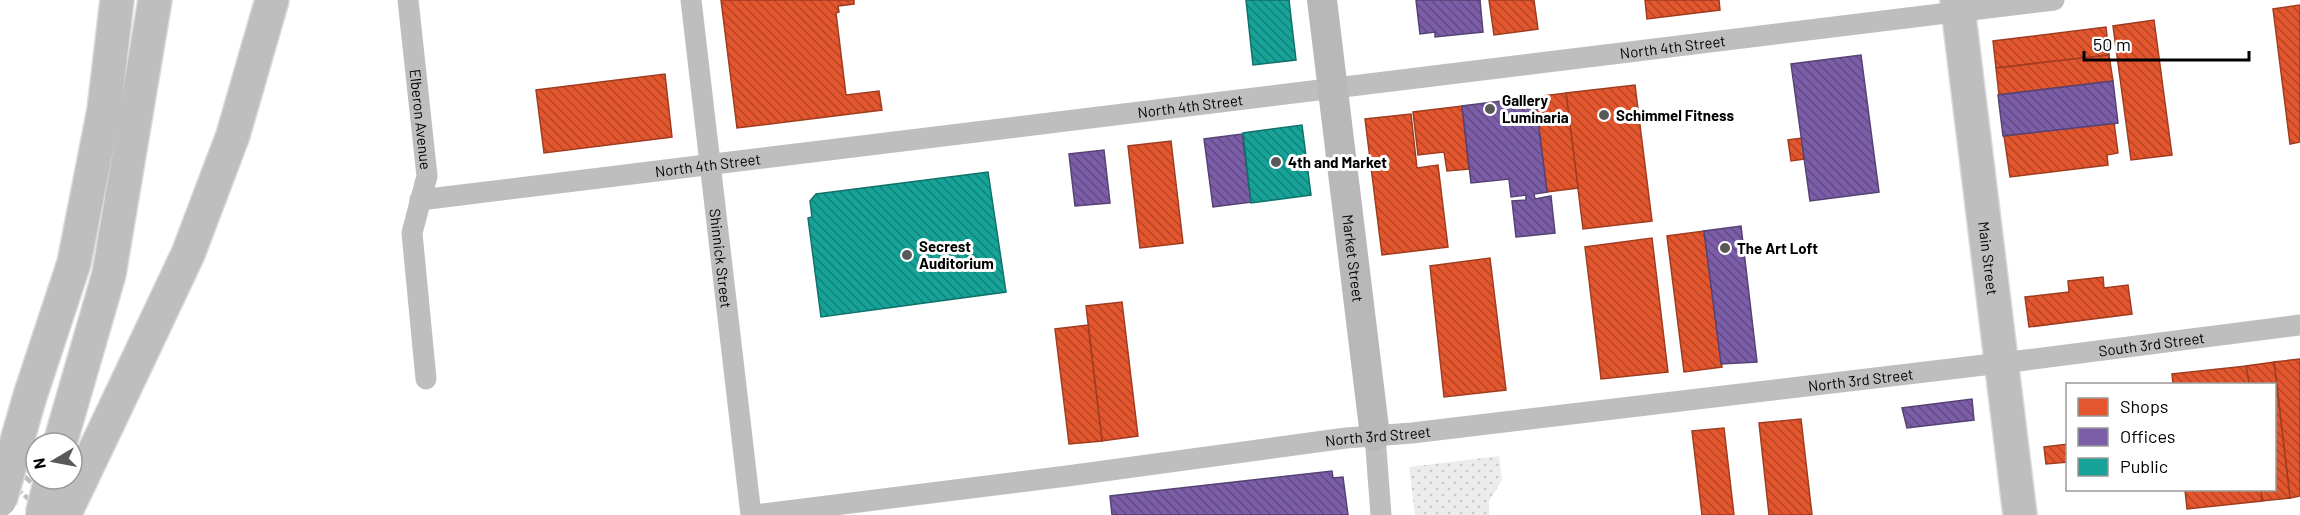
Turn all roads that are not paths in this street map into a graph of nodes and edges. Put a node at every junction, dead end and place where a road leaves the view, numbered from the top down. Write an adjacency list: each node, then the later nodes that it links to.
1 (117, 0): 18 (main road, bridge)
2 (155, 0): 15 (main road)
3 (272, 0): 20 (main road, bridge)
4 (408, 0): 11 (street, Elberon Avenue)
5 (691, 0): 10 (street, Shinnick Street)
6 (1322, 0): 9 (street, Market Street)
7 (2054, 0): 8 (street, North 4th Street)
8 (1958, 6): 9 (street, North 4th Street); 13 (main road, Main Street)
9 (1332, 88): 10 (street, North 4th Street); 16 (street, Market Street)
10 (710, 165): 11 (street, North 4th Street); 21 (street, Shinnick Street)
11 (420, 200): 14 (street, Elberon Avenue)
12 (2300, 325): 13 (street, South 3rd Street)
13 (2002, 363): 16 (street, North 3rd Street); 23 (main road, Main Street)
14 (426, 379)
15 (63, 431)
16 (1375, 436): 21 (street, North 3rd Street); 22 (street, Market Street)
17 (48, 491): 19 (main road, bridge)
18 (0, 500)
19 (42, 515)
20 (63, 515)
21 (753, 515)
22 (1381, 515)
23 (2020, 515)

